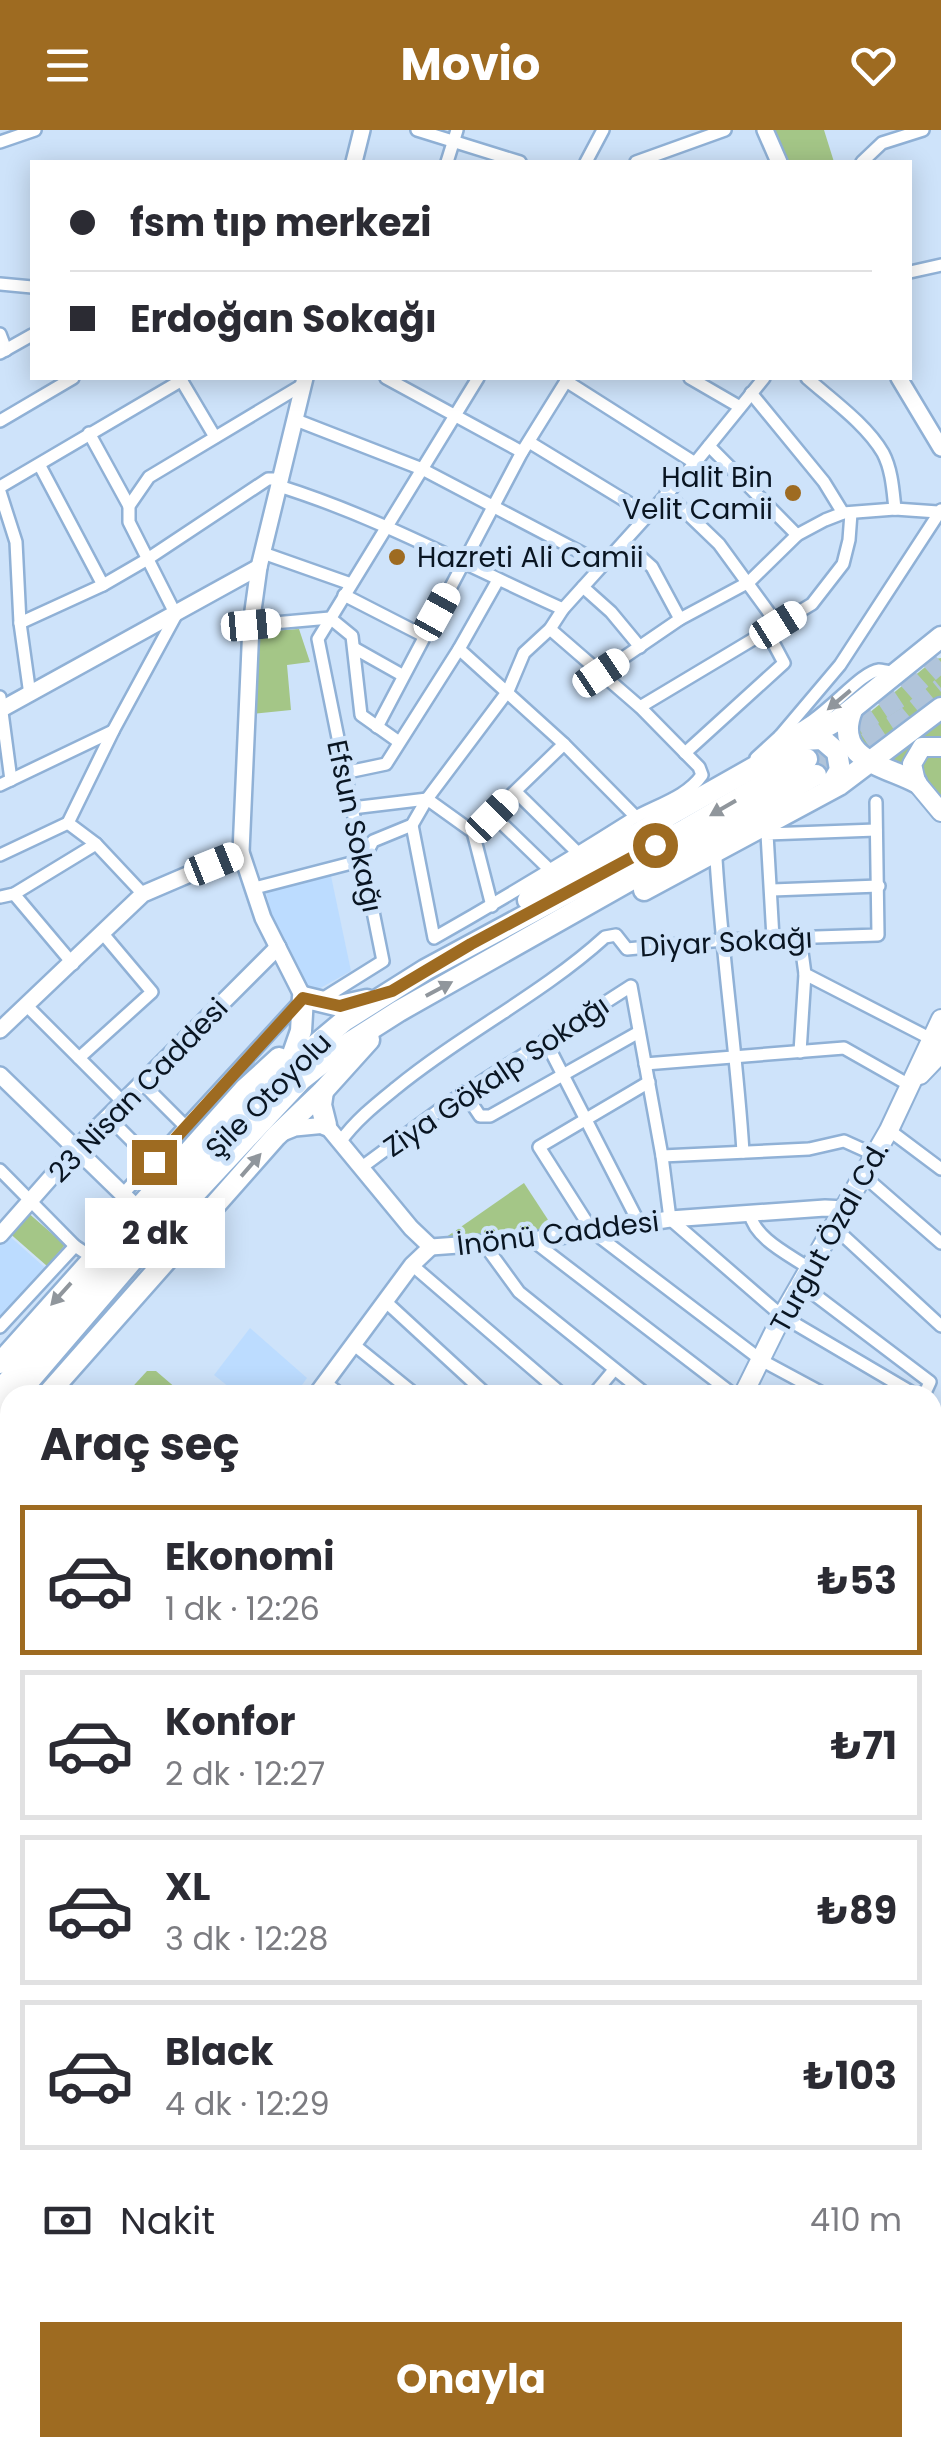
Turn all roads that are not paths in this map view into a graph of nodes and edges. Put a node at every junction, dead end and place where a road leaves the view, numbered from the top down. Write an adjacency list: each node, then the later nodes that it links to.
1 (35, 130): 9 (street)
2 (362, 130): 10 (street)
3 (417, 130): 8 (street)
4 (603, 130): 13 (street)
5 (724, 130): 14 (street)
6 (765, 130): 15 (street)
7 (923, 130): 16 (street)
8 (455, 136): 11 (street); 12 (street)
9 (0, 142)
10 (354, 160)
11 (448, 160)
12 (515, 160)
13 (587, 160)
14 (642, 160)
15 (778, 160)
16 (864, 160)
17 (941, 265): 18 (street)
18 (912, 272)
19 (0, 284): 20 (street)
20 (30, 287)
21 (0, 334): 23 (street)
22 (30, 336): 23 (street)
23 (3, 352)
24 (70, 380): 40 (street)
25 (179, 380): 41 (street)
26 (182, 380): 42 (street)
27 (390, 380): 38 (street)
28 (477, 380): 38 (street)
29 (566, 380): 44 (street)
30 (569, 380): 46 (street)
31 (693, 380): 37 (street)
32 (762, 380): 36 (street)
33 (809, 380): 54 (street)
34 (900, 380): 45 (street)
35 (305, 381): 39 (street); 42 (street)
36 (750, 393): 37 (street); 56 (street)
37 (740, 407): 43 (street)
38 (455, 417): 44 (street); 48 (street)
39 (296, 420): 48 (street); 49 (street)
40 (0, 421)
41 (89, 432): 47 (street); 52 (street)
42 (215, 437): 52 (street)
43 (709, 446): 46 (street); 59 (street)
44 (526, 447): 53 (street); 57 (street)
45 (941, 448)
46 (695, 463): 51 (street)
47 (40, 466): 50 (street); 67 (street)
48 (422, 469): 53 (street); 58 (street)
49 (280, 483): 58 (street); 61 (street); 62 (street)
50 (0, 489): 74 (street)
51 (666, 493): 57 (street); 66 (street)
52 (129, 506): 61 (street)
53 (494, 507): 63 (street); 64 (street)
54 (895, 510): 55 (street); 56 (street)
55 (939, 511): 99 (street)
56 (847, 513): 59 (street); 76 (street)
57 (646, 514): 60 (street)
58 (386, 527): 63 (street); 69 (street)
59 (797, 536): 66 (street)
60 (624, 542): 64 (street); 73 (street)
61 (146, 560): 67 (street); 71 (street)
62 (261, 560): 69 (street); 71 (street); 75 (street)
63 (463, 564): 65 (street); 78 (street)
64 (603, 564): 68 (street)
65 (498, 580): 70 (street); 82 (street)
66 (750, 582): 73 (street); 76 (street)
67 (103, 585): 74 (street)
68 (584, 587): 70 (street); 80 (street)
69 (348, 589): 72 (street); 78 (street)
70 (563, 609): 77 (street)
71 (176, 615): 87 (street); 93 (street)
72 (330, 618): 75 (street); 81 (street); 101 (street, Efsun Sokağı)
73 (680, 620): 80 (street)
74 (20, 623): 87 (street)
75 (251, 625): 116 (street)
76 (772, 628): 89 (street); 97 (street)
77 (550, 629): 83 (street); 86 (street)
78 (424, 636): 85 (street)
79 (936, 645): 84 (highway)
80 (640, 647): 83 (street)
81 (354, 648): 85 (street); 92 (street)
82 (459, 650): 86 (street); 94 (street)
83 (601, 673): 89 (street)
84 (899, 674): 91 (highway); 99 (street, one-way to 99)
85 (402, 675): 92 (street)
86 (508, 691): 95 (street); 105 (street)
87 (30, 695): 88 (street)
88 (1, 706): 103 (street)
89 (640, 707): 97 (street)
90 (941, 708): 98 (highway)
91 (852, 710): 98 (highway); 99 (highway)
92 (377, 727): 94 (street)
93 (113, 731): 103 (street); 111 (street)
94 (399, 742): 101 (street)
95 (564, 744): 104 (street); 110 (street)
96 (941, 747): 102 (main road)
97 (686, 753): 100 (street)
98 (873, 761): 99 (highway); 102 (highway)
99 (810, 765): 100 (street); 102 (highway); 137 (highway, Şile Otoyolu, one-way to 137); 137 (highway, Şile Otoyolu, one-way to 99)
100 (700, 770): 110 (street)
101 (343, 773): 107 (street, Efsun Sokağı)
102 (916, 782): 108 (main road)
103 (6, 783)
104 (516, 792): 109 (street); 118 (street)
105 (427, 799): 107 (street); 112 (street); 114 (street)
106 (876, 802): 113 (street, Diyar Sokağı)
107 (352, 808): 120 (street, Efsun Sokağı)
108 (941, 812)
109 (492, 816): 114 (street); 121 (street)
110 (636, 817): 118 (street)
111 (68, 823): 115 (street); 117 (street)
112 (412, 825): 120 (street); 128 (street)
113 (876, 830): 122 (street, Diyar Sokağı); 124 (street)
114 (473, 832): 128 (street)
115 (96, 844): 125 (street); 126 (street)
116 (241, 852): 123 (street); 126 (street)
117 (0, 854)
118 (579, 854): 121 (street)
119 (716, 859): 132 (street)
120 (363, 860): 123 (street); 136 (street, Efsun Sokağı)
121 (550, 870): 128 (street)
122 (879, 886): 124 (street); 130 (street, Diyar Sokağı)
123 (255, 888): 133 (street)
124 (772, 890): 131 (street)
125 (14, 894): 127 (street); 134 (street)
126 (143, 894): 129 (street)
127 (0, 897)
128 (492, 906)
129 (104, 934): 134 (street); 148 (street)
130 (800, 937): 131 (street, Diyar Sokağı); 135 (street)
131 (773, 938): 132 (street, Diyar Sokağı)
132 (723, 940): 147 (street); 163 (street, Diyar Sokağı)
133 (278, 948): 136 (street); 155 (street, 23 Nisan Caddesi)
134 (73, 964): 138 (street)
135 (806, 974): 144 (street); 146 (street)
136 (310, 1000): 137 (highway); 145 (highway); 161 (street)
137 (396, 1001): 140 (highway, Şile Otoyolu); 156 (highway); 199 (highway, Şile Otoyolu)
138 (26, 1005): 141 (street); 148 (street)
139 (941, 1019): 144 (main road, Turgut Özal Cd.)
140 (344, 1021): 145 (highway); 150 (highway, Şile Otoyolu)
141 (0, 1030)
142 (639, 1032): 143 (street, Ziya Gökalp Sokağı); 149 (street); 152 (street)
143 (545, 1040): 152 (street); 157 (street, Ziya Gökalp Sokağı)
144 (938, 1045): 154 (main road, Turgut Özal Cd.)
145 (296, 1046): 150 (highway); 175 (highway)
146 (800, 1052): 147 (street); 154 (street)
147 (737, 1057): 149 (street); 166 (street)
148 (79, 1058): 158 (street)
149 (645, 1064): 153 (street)
150 (288, 1068): 198 (highway, Şile Otoyolu)
151 (0, 1075): 165 (street)
152 (564, 1077): 157 (street); 160 (street)
153 (648, 1082): 160 (street); 168 (street)
154 (914, 1082): 162 (main road, Turgut Özal Cd.)
155 (142, 1083): 158 (street, 23 Nisan Caddesi); 161 (street)
156 (323, 1091): 163 (highway); 164 (highway)
157 (464, 1092): 170 (street, Ziya Gökalp Sokağı)
158 (123, 1102): 159 (street, 23 Nisan Caddesi)
159 (108, 1117): 165 (street, 23 Nisan Caddesi); 169 (street)
160 (586, 1119): 179 (street); 181 (street)
161 (186, 1126): 169 (street)
162 (889, 1130): 167 (main road, Turgut Özal Cd.); 172 (street)
163 (333, 1133): 164 (street); 170 (street, İnönü Caddesi)
164 (276, 1136): 200 (highway, one-way to 164)
165 (76, 1150): 174 (street, 23 Nisan Caddesi); 175 (street)
166 (744, 1152): 167 (street); 168 (street)
167 (875, 1155): 173 (main road, Turgut Özal Cd.)
168 (662, 1156): 178 (street)
169 (154, 1162): 175 (street)
170 (362, 1167): 186 (street, İnönü Caddesi)
171 (0, 1170): 174 (street)
172 (941, 1170)
173 (864, 1176): 176 (main road, Turgut Özal Cd.); 183 (street)
174 (30, 1201): 182 (street, 23 Nisan Caddesi); 187 (street)
175 (130, 1202): 187 (highway)
176 (846, 1210): 177 (street, İnönü Caddesi); 180 (main road, Turgut Özal Cd.)
177 (750, 1214): 178 (street, İnönü Caddesi); 189 (street)
178 (670, 1219): 179 (street, İnönü Caddesi); 191 (street)
179 (640, 1224): 181 (street, İnönü Caddesi)
180 (835, 1228): 189 (main road, Turgut Özal Cd.); 193 (street)
181 (593, 1232): 184 (street, İnönü Caddesi); 196 (street)
182 (0, 1236)
183 (939, 1238)
184 (532, 1240): 185 (street, İnönü Caddesi); 207 (street)
185 (484, 1244): 186 (street, İnönü Caddesi); 197 (street)
186 (431, 1247): 188 (street)
187 (84, 1252): 192 (street); 195 (highway, one-way to 195)
188 (412, 1266): 190 (street); 204 (street)
189 (806, 1277): 191 (main road, Turgut Özal Cd.); 211 (street)
190 (385, 1302): 194 (street); 203 (street)
191 (782, 1316): 196 (main road, Turgut Özal Cd.); 210 (street)
192 (0, 1326)
193 (941, 1326)
194 (353, 1344): 201 (street); 202 (street)
195 (2, 1357)
196 (761, 1360): 208 (main road, Turgut Özal Cd.); 209 (street)
197 (613, 1370): 205 (street); 206 (street)
198 (4, 1385)
199 (26, 1385)
200 (56, 1385)
201 (323, 1385)
202 (404, 1385)
203 (476, 1385)
204 (551, 1385)
205 (602, 1385)
206 (633, 1385)
207 (721, 1385)
208 (748, 1385)
209 (807, 1385)
210 (899, 1385)
211 (929, 1385)

